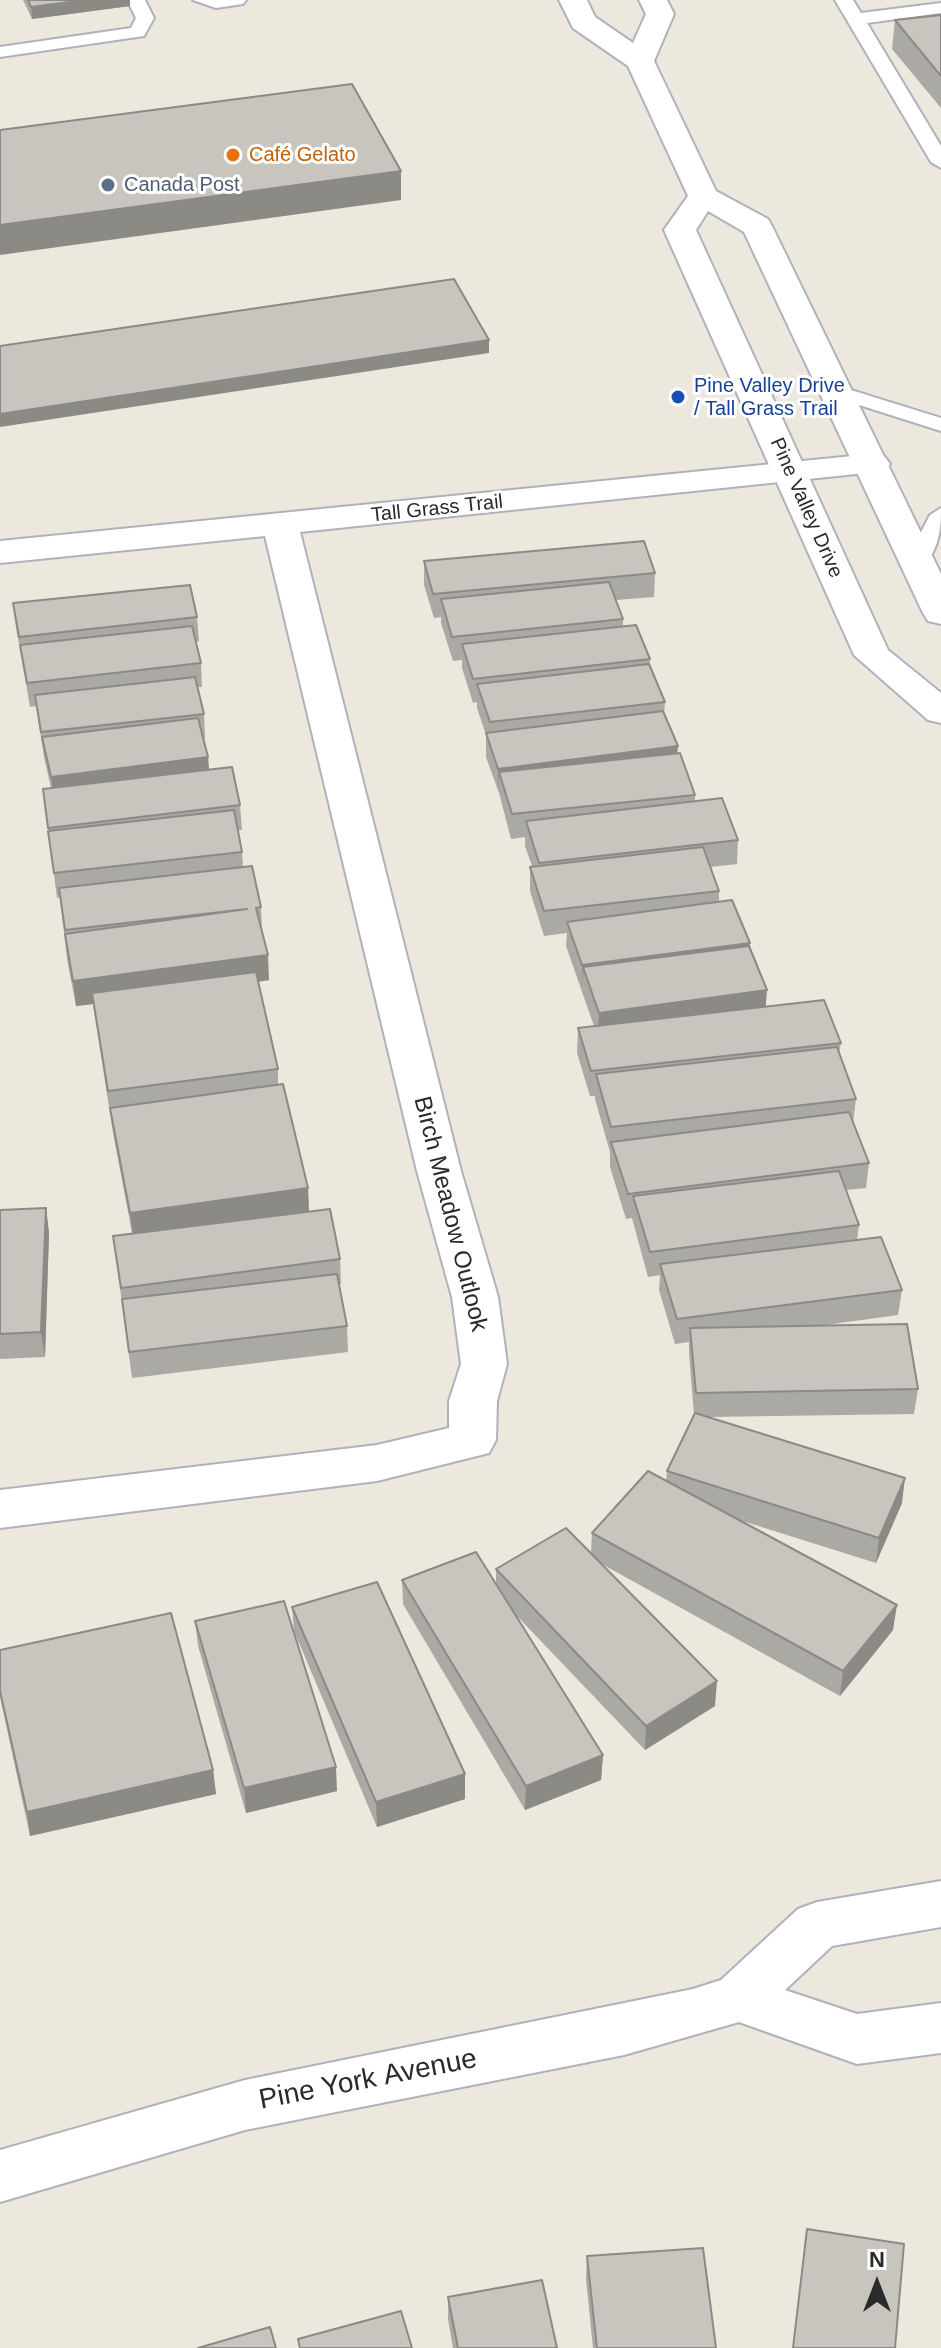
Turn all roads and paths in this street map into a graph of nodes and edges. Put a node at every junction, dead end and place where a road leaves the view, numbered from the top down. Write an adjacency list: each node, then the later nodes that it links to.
1 (136, 0): 9 (lane)
2 (202, 0): 3 (lane)
3 (237, 0)
4 (573, 0): 10 (street)
5 (653, 0): 10 (street)
6 (844, 0): 8 (lane)
7 (941, 8): 8 (lane)
8 (853, 19): 11 (lane)
9 (0, 52)
10 (640, 61): 12 (street)
11 (941, 162)
12 (703, 196): 13 (street); 16 (street, Pine Valley Drive)
13 (838, 392): 14 (lane); 15 (street)
14 (941, 425)
15 (873, 464): 16 (street, Tall Grass Trail); 20 (street)
16 (790, 473): 18 (street, Tall Grass Trail); 22 (street, Pine Valley Drive)
17 (941, 515): 20 (lane)
18 (280, 524): 19 (street, Tall Grass Trail); 23 (street, Birch Meadow Outlook)
19 (0, 552)
20 (918, 559): 21 (street)
21 (941, 613)
22 (941, 712)
23 (0, 1509)
24 (941, 1904): 25 (street, Pine York Avenue)
25 (739, 1998): 26 (street); 27 (street, Pine York Avenue)
26 (941, 2028)
27 (0, 2176)

